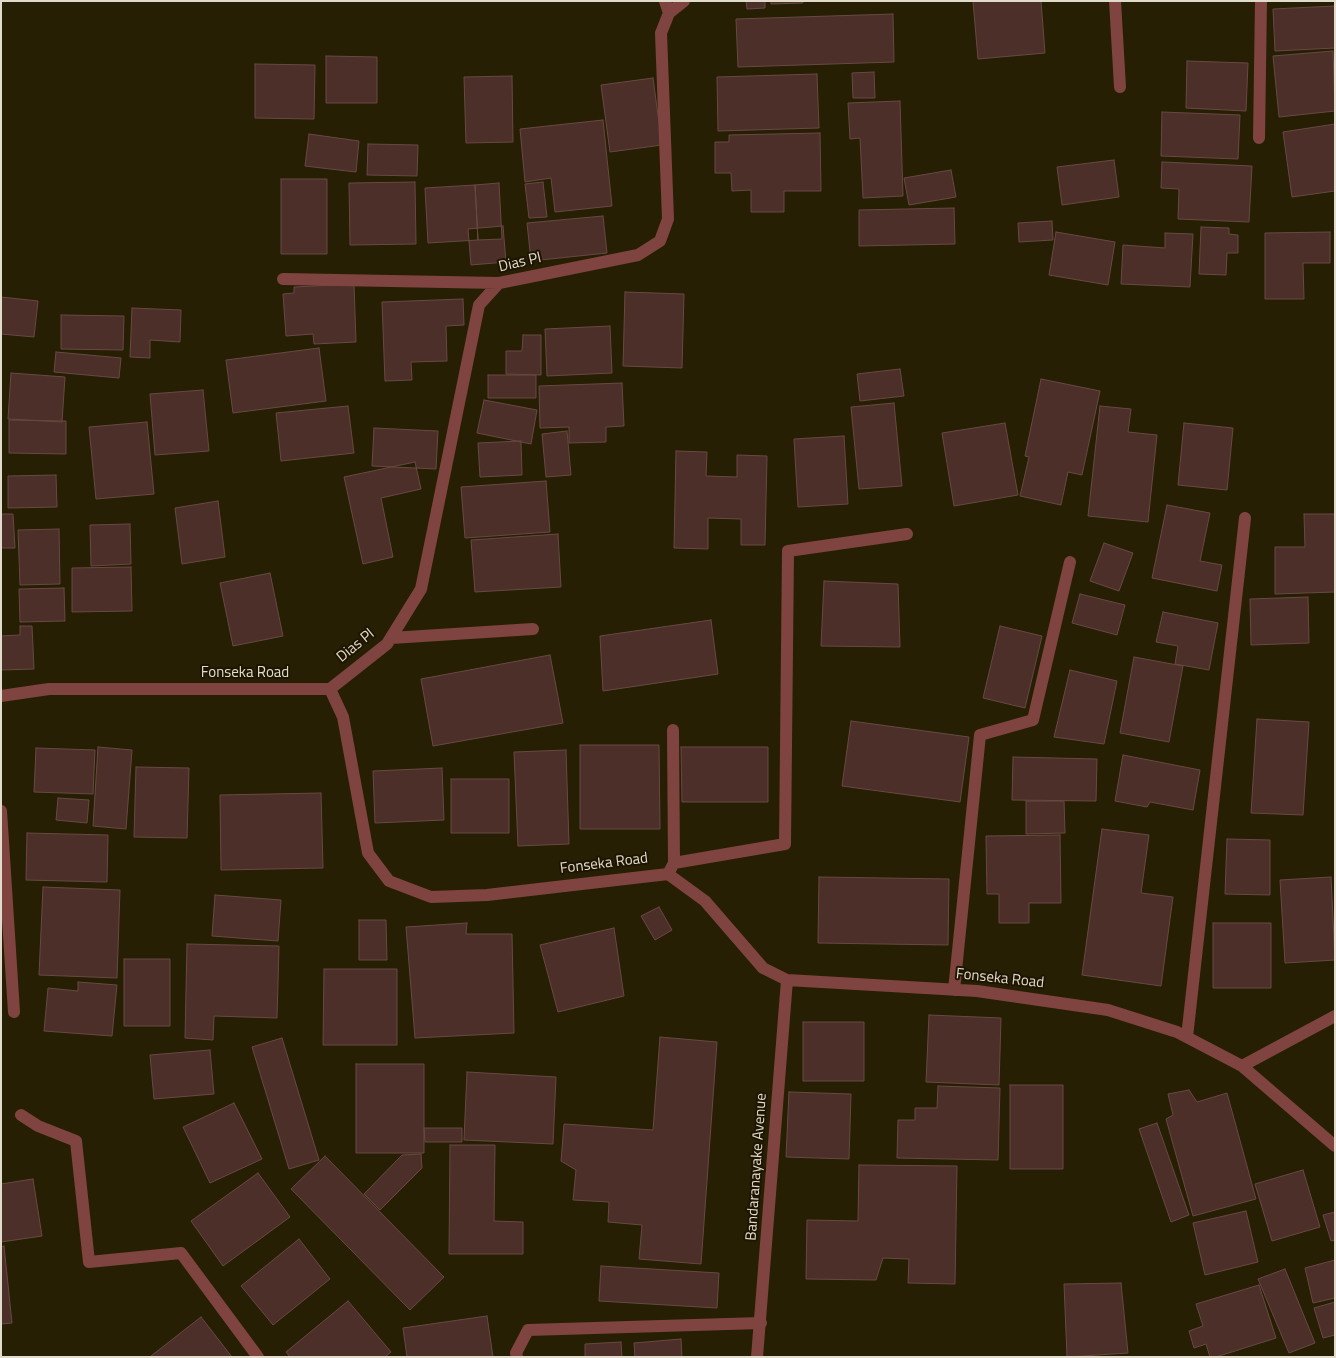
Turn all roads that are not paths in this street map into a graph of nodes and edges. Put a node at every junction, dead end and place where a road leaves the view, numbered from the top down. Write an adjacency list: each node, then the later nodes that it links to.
1 (684, 1): 4 (street, Dias Pl)
2 (1115, 1): 5 (street)
3 (1262, 1): 6 (street)
4 (667, 7): 8 (street, Dias Pl)
5 (1120, 87)
6 (1260, 138)
7 (283, 280): 8 (street)
8 (499, 283): 13 (street, Dias Pl)
9 (1245, 518): 23 (street)
10 (907, 534): 18 (street)
11 (1070, 562): 20 (street)
12 (533, 629): 13 (street)
13 (391, 638): 14 (street, Dias Pl)
14 (330, 689): 15 (street, Fonseka Road); 18 (street, Fonseka Road)
15 (1, 696)
16 (673, 730): 18 (street)
17 (1, 810): 21 (street)
18 (671, 869): 19 (street, Fonseka Road)
19 (788, 980): 20 (street, Fonseka Road); 27 (street, Bandaranayake Avenue)
20 (954, 990): 23 (street, Fonseka Road)
21 (14, 1012)
22 (1335, 1016): 24 (street)
23 (1187, 1037): 24 (street, Fonseka Road)
24 (1242, 1066): 26 (street, Fonseka Road)
25 (21, 1115): 28 (street)
26 (1335, 1146)
27 (761, 1323): 29 (street); 30 (street, Bandaranayake Avenue)
28 (258, 1357)
29 (516, 1357)
30 (757, 1357)

